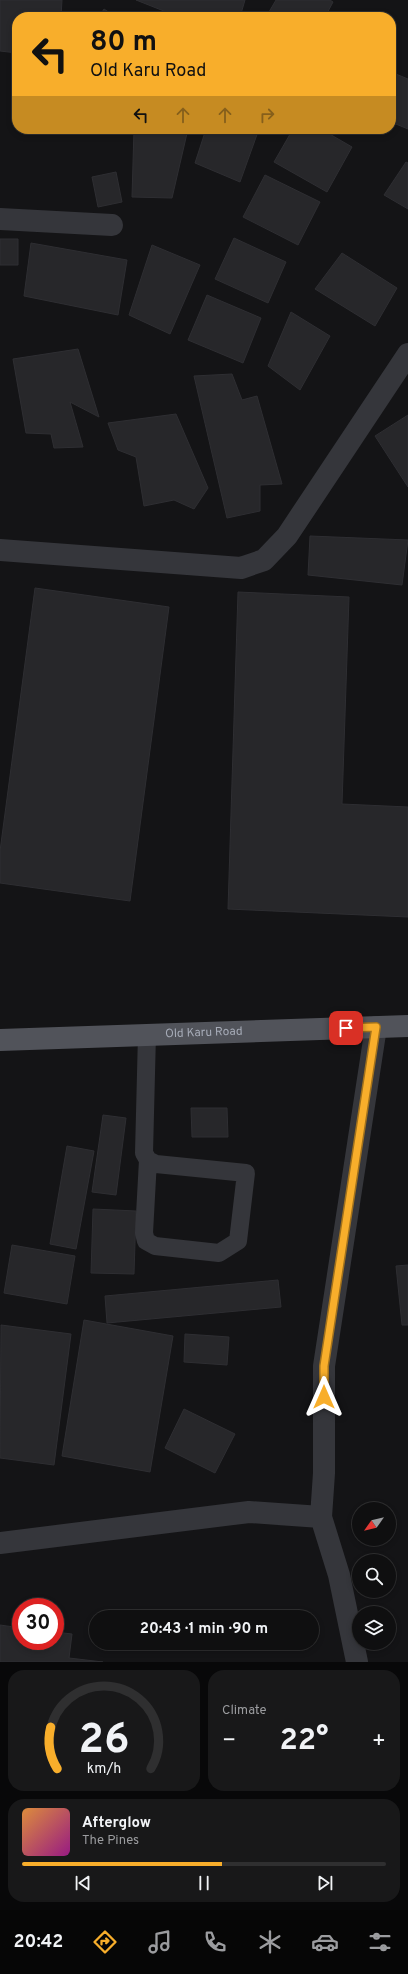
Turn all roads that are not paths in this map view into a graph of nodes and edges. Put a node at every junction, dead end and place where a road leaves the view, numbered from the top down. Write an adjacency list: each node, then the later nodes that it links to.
1 (0, 219): 2 (street)
2 (112, 225)
3 (408, 354): 4 (street)
4 (0, 550)
5 (408, 1026): 6 (main road, Old Karu Road)
6 (376, 1027): 7 (main road, Old Karu Road); 10 (street)
7 (147, 1034): 8 (main road, Old Karu Road); 9 (lane)
8 (0, 1040)
9 (148, 1160): 9 (lane)
10 (321, 1517): 11 (street); 12 (street)
11 (0, 1543)
12 (357, 1662)

